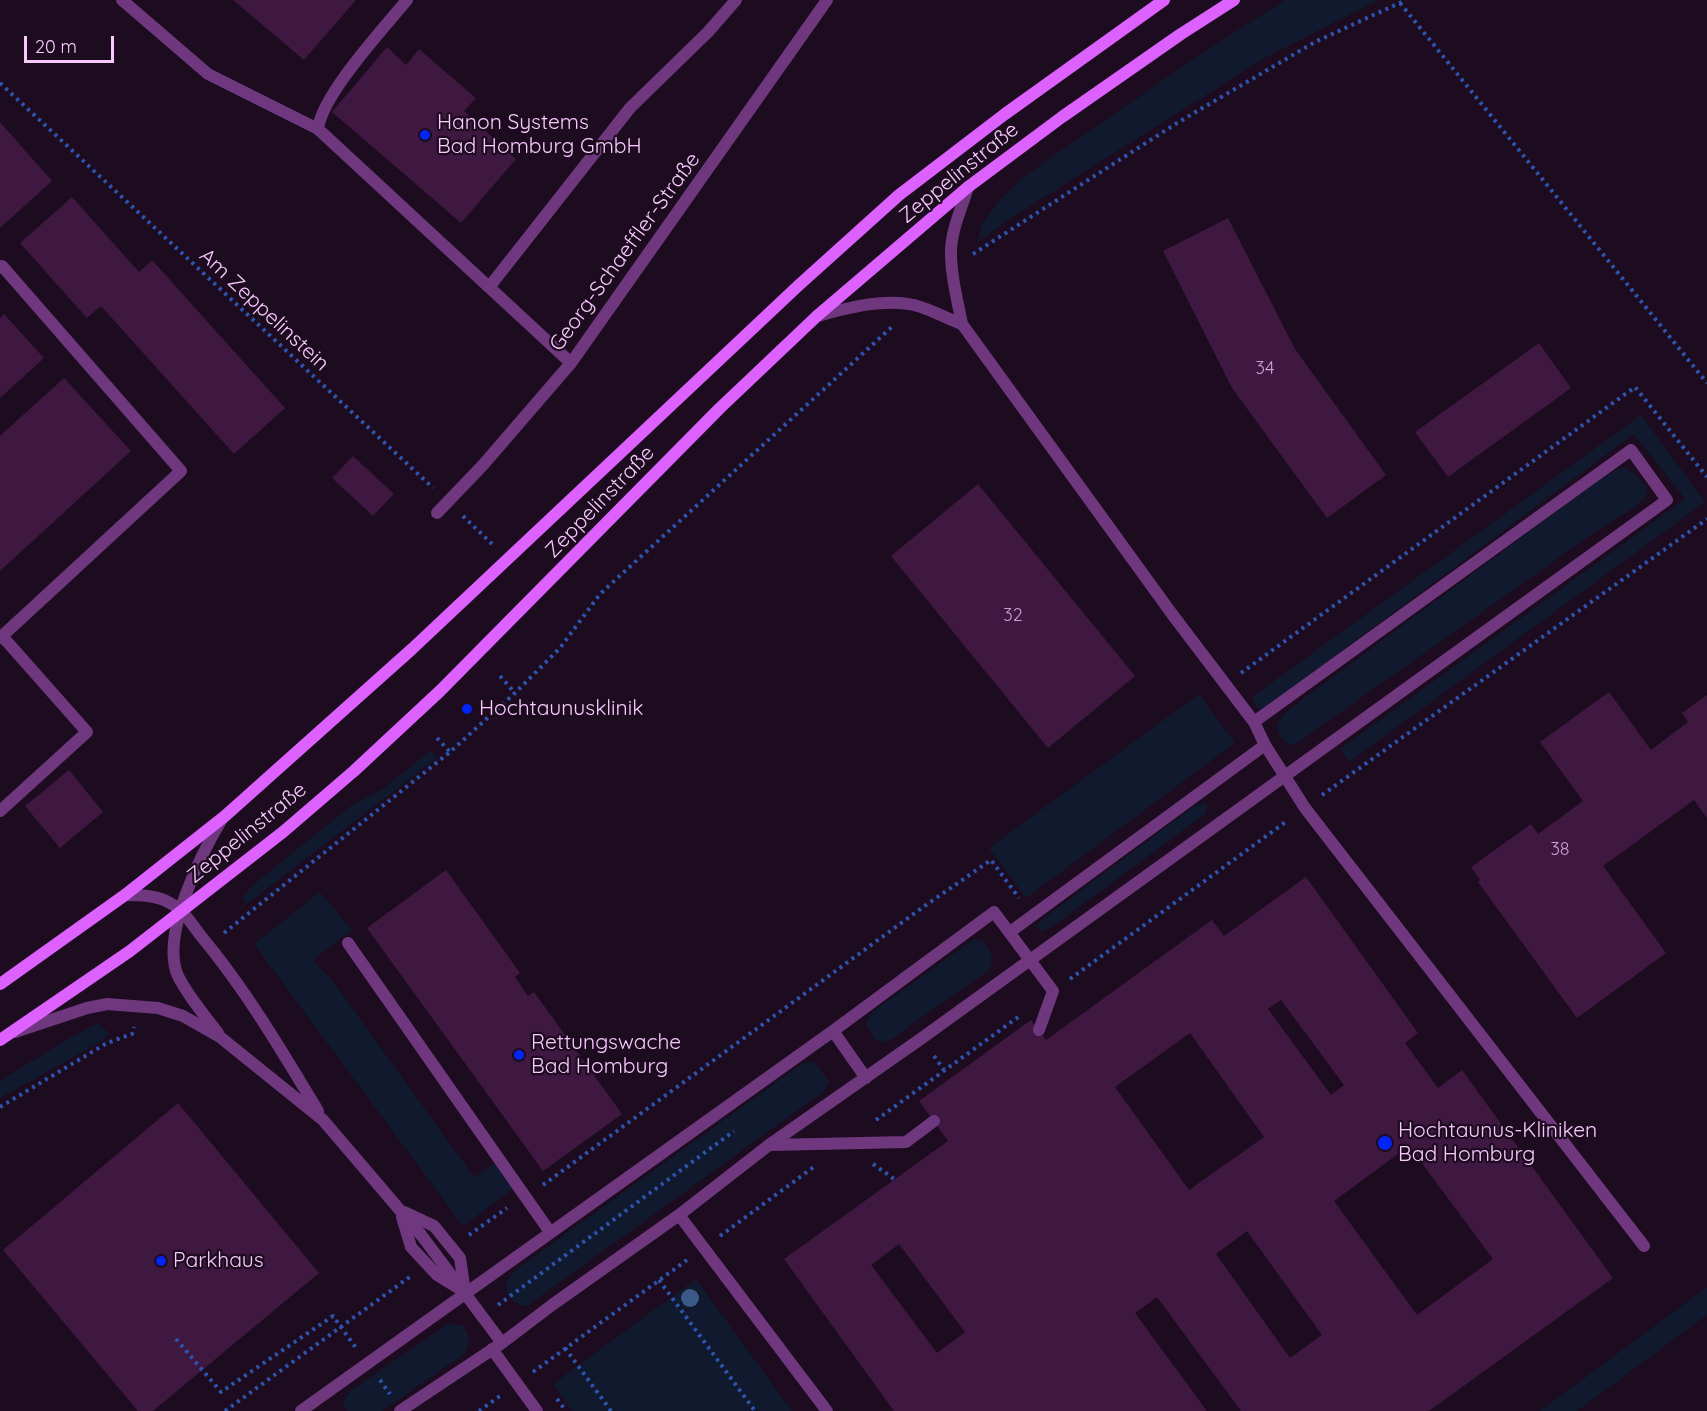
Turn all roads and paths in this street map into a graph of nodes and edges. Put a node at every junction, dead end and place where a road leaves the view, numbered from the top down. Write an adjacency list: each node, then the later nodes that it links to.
1 (122, 0): 12 (street)
2 (407, 0): 12 (street)
3 (736, 0): 16 (street)
4 (827, 0): 20 (street, Georg-Schaeffler-Straße)
5 (1153, 0): 10 (main road)
6 (1164, 0): 10 (main road, Zeppelinstraße)
7 (1234, 0): 13 (main road, Zeppelinstraße)
8 (1406, 0): 9 (path)
9 (1400, 3): 14 (path); 21 (path)
10 (1138, 17): 26 (main road, Zeppelinstraße)
11 (0, 83): 23 (path, Am Zeppelinstein)
12 (318, 129): 16 (street)
13 (968, 187): 17 (main road, Zeppelinstraße); 19 (street)
14 (973, 254)
15 (0, 268): 27 (street)
16 (490, 286): 20 (street)
17 (817, 316): 19 (street); 41 (main road, Zeppelinstraße)
18 (894, 324): 30 (path)
19 (962, 324): 29 (street)
20 (571, 363): 23 (street, Georg-Schaeffler-Straße)
21 (1707, 383)
22 (1707, 477): 29 (path)
23 (448, 502): 24 (street, Georg-Schaeffler-Straße); 26 (path, Am Zeppelinstein)
24 (437, 513)
25 (1707, 519): 36 (path)
26 (507, 560): 38 (main road, Zeppelinstraße)
27 (1, 637): 37 (street)
28 (500, 676): 30 (path)
29 (1225, 685): 31 (street)
30 (515, 693): 34 (path)
31 (1254, 722): 33 (street); 35 (street)
32 (437, 738): 34 (path)
33 (1265, 745): 35 (street); 42 (street)
34 (450, 752): 43 (path)
35 (1283, 776): 36 (street); 45 (street)
36 (1305, 808): 47 (path); 65 (street)
37 (0, 811)
38 (225, 816): 39 (main road, Zeppelinstraße); 41 (street)
39 (125, 895): 41 (street); 46 (main road, Zeppelinstraße)
40 (1024, 905): 61 (path)
41 (181, 911): 43 (street); 51 (main road, Zeppelinstraße); 52 (street)
42 (1010, 932): 45 (street); 50 (street)
43 (208, 944): 56 (street)
44 (348, 944): 61 (street)
45 (1030, 959): 47 (street); 54 (street)
46 (0, 984)
47 (1053, 991): 49 (street); 59 (path)
48 (140, 1005): 51 (street); 52 (street); 55 (path)
49 (1039, 1030)
50 (833, 1031): 54 (street); 64 (street)
51 (11, 1033): 53 (main road, Zeppelinstraße)
52 (220, 1036): 56 (street)
53 (0, 1040)
54 (866, 1078): 60 (street)
55 (0, 1107)
56 (324, 1120): 62 (street)
57 (934, 1121): 59 (street)
58 (740, 1127): 71 (path)
59 (844, 1144): 60 (street); 67 (path)
60 (769, 1145): 63 (street)
61 (525, 1196): 64 (street); 66 (path)
62 (400, 1210): 66 (street); 68 (street); 70 (street)
63 (679, 1215): 67 (street); 74 (street)
64 (550, 1232): 70 (street)
65 (1644, 1246)
66 (451, 1247): 70 (street)
67 (705, 1247): 69 (path); 85 (street)
68 (428, 1264): 70 (street); 72 (path)
69 (659, 1281): 75 (path); 84 (path)
70 (466, 1293): 71 (street); 79 (street)
71 (483, 1316): 74 (street)
72 (341, 1327): 73 (path); 78 (path)
73 (176, 1339)
74 (497, 1346): 80 (street); 82 (street)
75 (565, 1348): 76 (path); 83 (path)
76 (536, 1370)
77 (488, 1404): 81 (path)
78 (225, 1411)
79 (301, 1411)
80 (400, 1411)
81 (493, 1411)
82 (537, 1411)
83 (611, 1411)
84 (755, 1411)
85 (827, 1411)

